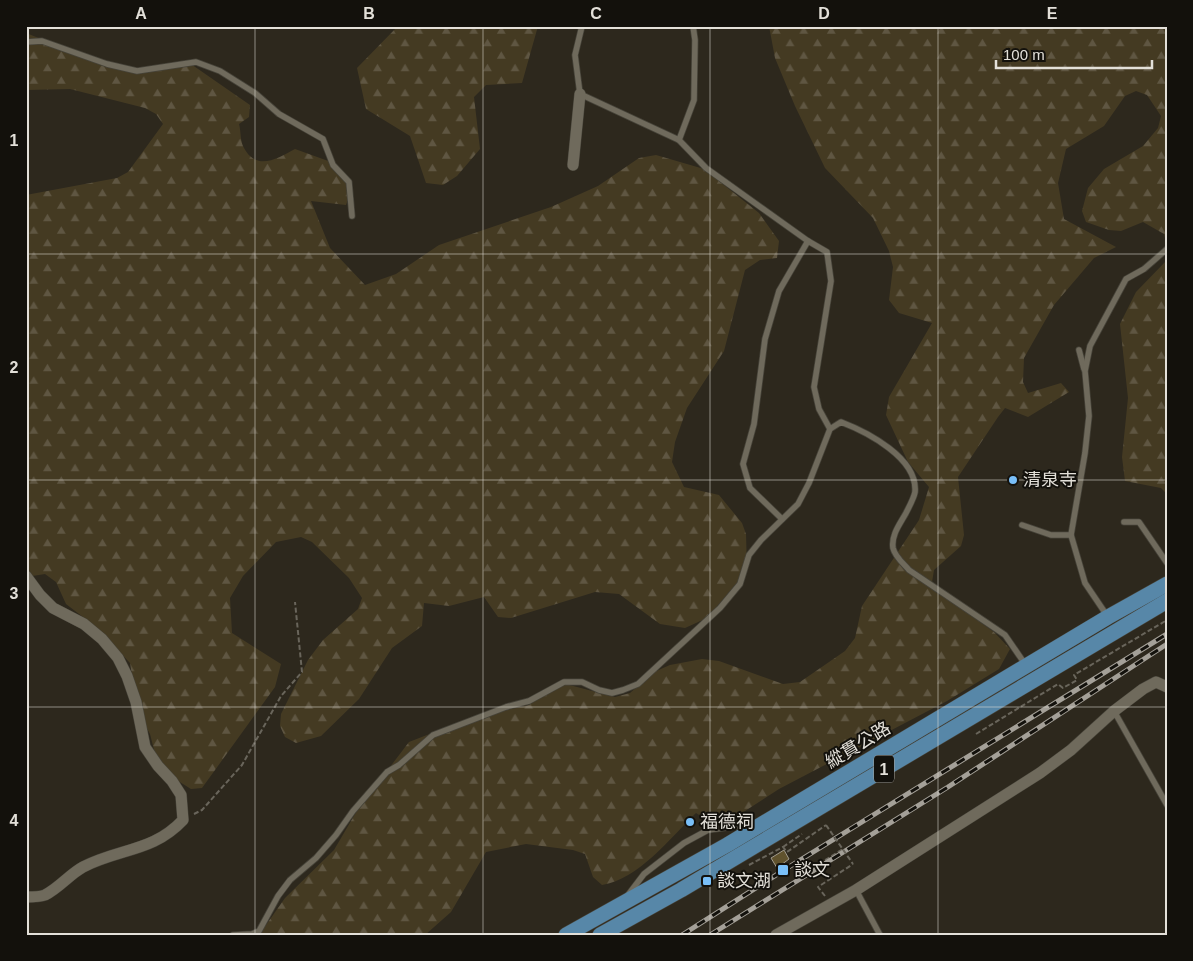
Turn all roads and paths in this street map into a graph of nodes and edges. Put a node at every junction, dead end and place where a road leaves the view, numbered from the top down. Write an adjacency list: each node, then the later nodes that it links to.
1 (582, 26): 4 (lane)
2 (693, 26): 5 (lane)
3 (26, 42): 7 (lane)
4 (580, 94): 5 (lane); 6 (street)
5 (679, 140): 8 (lane)
6 (573, 165)
7 (352, 216)
8 (808, 241): 12 (lane); 13 (lane)
9 (1167, 249): 11 (lane)
10 (1079, 350): 11 (lane)
11 (1085, 371): 16 (lane)
12 (830, 429): 13 (lane); 25 (lane)
13 (782, 519): 41 (lane)
14 (1124, 522): 17 (lane)
15 (1022, 525): 16 (lane)
16 (1071, 535): 22 (lane)
17 (1167, 563)
18 (26, 576): 30 (street)
19 (1167, 584): 22 (main road, 縱貫公路 / 1)
20 (1167, 601): 24 (main road, 縱貫公路 / 1)
21 (295, 602): 30 (path)
22 (1108, 617): 24 (main road); 25 (main road, 縱貫公路 / 1)
23 (1167, 620): 28 (path)
24 (1116, 630): 35 (main road, 縱貫公路 / 1)
25 (1027, 666): 31 (main road, 縱貫公路 / 1)
26 (1167, 687): 27 (street)
27 (1114, 710): 29 (lane); 38 (street)
28 (976, 734)
29 (1167, 805)
30 (183, 820): 39 (street)
31 (766, 822): 35 (main road, 縱貫公路 / 1); 40 (lane)
32 (802, 834): 33 (path)
33 (783, 847): 34 (path, bridge); 35 (path)
34 (843, 849): 36 (path); 37 (path, bridge)
35 (736, 856): 40 (main road, 縱貫公路 / 1); 43 (main road, 縱貫公路 / 1)
36 (806, 872)
37 (818, 887)
38 (856, 890): 44 (street); 45 (lane)
39 (26, 897)
40 (620, 905): 42 (main road, 縱貫公路 / 1)
41 (233, 935)
42 (566, 935)
43 (600, 935)
44 (776, 935)
45 (880, 935)

